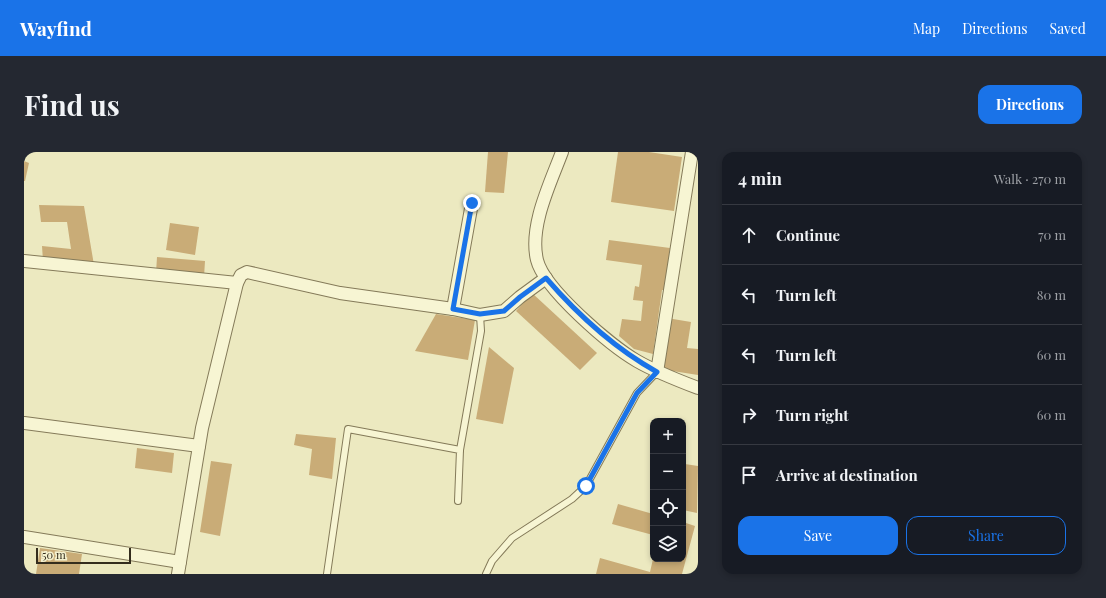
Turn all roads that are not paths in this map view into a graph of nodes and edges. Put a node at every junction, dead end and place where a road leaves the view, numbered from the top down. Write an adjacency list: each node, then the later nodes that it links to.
1 (562, 152): 5 (street)
2 (692, 152): 9 (street)
3 (472, 203): 7 (street)
4 (24, 261): 6 (street)
5 (546, 278): 8 (street); 9 (street)
6 (237, 283): 7 (street); 12 (street)
7 (453, 309): 8 (street)
8 (480, 314): 13 (lane)
9 (657, 372): 10 (street); 19 (lane)
10 (698, 388)
11 (24, 423): 12 (street)
12 (199, 446): 16 (street)
13 (460, 450): 14 (lane); 18 (lane)
14 (458, 501)
15 (24, 537): 16 (street)
16 (180, 562): 17 (street)
17 (178, 574)
18 (327, 574)
19 (486, 574)

